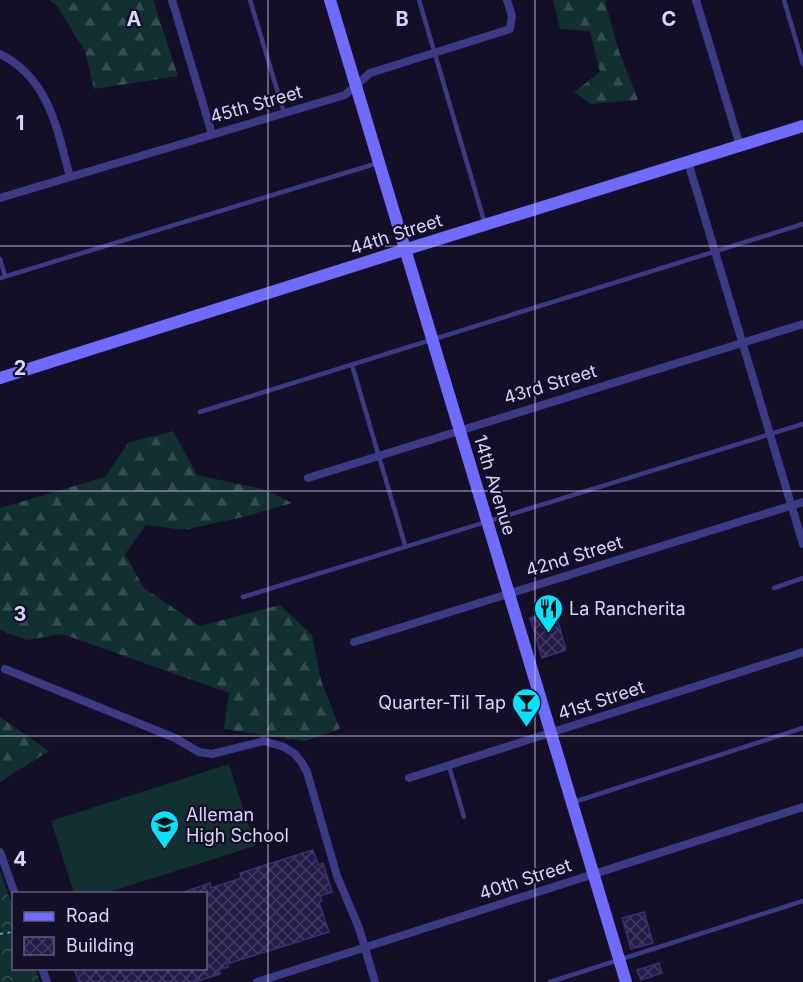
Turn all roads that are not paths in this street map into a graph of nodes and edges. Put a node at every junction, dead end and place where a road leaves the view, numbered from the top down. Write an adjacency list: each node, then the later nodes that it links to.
1 (172, 0): 14 (street)
2 (250, 0): 12 (lane)
3 (330, 0): 11 (street, 14th Avenue)
4 (419, 0): 8 (lane)
5 (507, 0): 8 (street, 45th Street)
6 (696, 0): 15 (street)
7 (784, 0): 10 (lane)
8 (435, 53): 11 (street, 45th Street); 20 (lane)
9 (0, 54): 18 (street)
10 (803, 64)
11 (355, 85): 12 (street, 45th Street); 17 (street, 14th Avenue)
12 (284, 113): 14 (street, 45th Street)
13 (803, 126): 15 (street, 44th Street)
14 (212, 134): 18 (street, 45th Street)
15 (740, 146): 16 (street, 44th Street)
16 (688, 162): 20 (street, 44th Street); 23 (street)
17 (378, 163): 22 (street, 14th Avenue); 25 (lane)
18 (70, 177): 19 (street, 45th Street)
19 (0, 198)
20 (485, 224): 22 (street, 44th Street)
21 (803, 224): 23 (lane)
22 (404, 250): 27 (street, 14th Avenue); 30 (street, 44th Street)
23 (715, 251): 27 (lane); 28 (street)
24 (0, 259): 25 (lane)
25 (3, 277)
26 (803, 324): 28 (street, 43rd Street)
27 (433, 340): 29 (lane); 33 (street, 14th Avenue)
28 (743, 342): 33 (street, 43rd Street); 34 (street)
29 (352, 365): 31 (lane); 35 (lane)
30 (0, 378)
31 (200, 412)
32 (803, 424): 34 (lane)
33 (459, 430): 35 (street, 43rd Street); 39 (street, 14th Avenue)
34 (770, 434): 38 (street); 39 (lane)
35 (378, 455): 36 (street, 43rd Street); 41 (lane)
36 (308, 478)
37 (803, 502): 38 (street, 42nd Street)
38 (791, 506): 40 (street); 44 (street, 42nd Street)
39 (488, 520): 41 (lane); 44 (street, 14th Avenue)
40 (803, 544)
41 (405, 545): 45 (lane)
42 (803, 578): 43 (lane)
43 (774, 588)
44 (509, 593): 46 (street, 42nd Street); 50 (street, 14th Avenue)
45 (243, 597)
46 (354, 642)
47 (803, 652): 50 (street, 41st Street)
48 (5, 669): 60 (street)
49 (803, 728): 53 (lane)
50 (550, 734): 51 (street, 41st Street); 53 (street, 14th Avenue)
51 (448, 766): 52 (street, 41st Street); 55 (lane)
52 (409, 778)
53 (571, 802): 57 (street, 14th Avenue)
54 (803, 807): 57 (street, 40th Street)
55 (464, 817)
56 (0, 852): 58 (street)
57 (593, 874): 60 (street, 40th Street); 61 (street, 14th Avenue)
58 (14, 892)
59 (803, 901): 61 (lane)
60 (365, 948): 62 (street, 40th Street); 63 (street)
61 (619, 960): 64 (lane); 65 (street, 14th Avenue)
62 (256, 982)
63 (375, 982)
64 (550, 982)
65 (626, 982)

